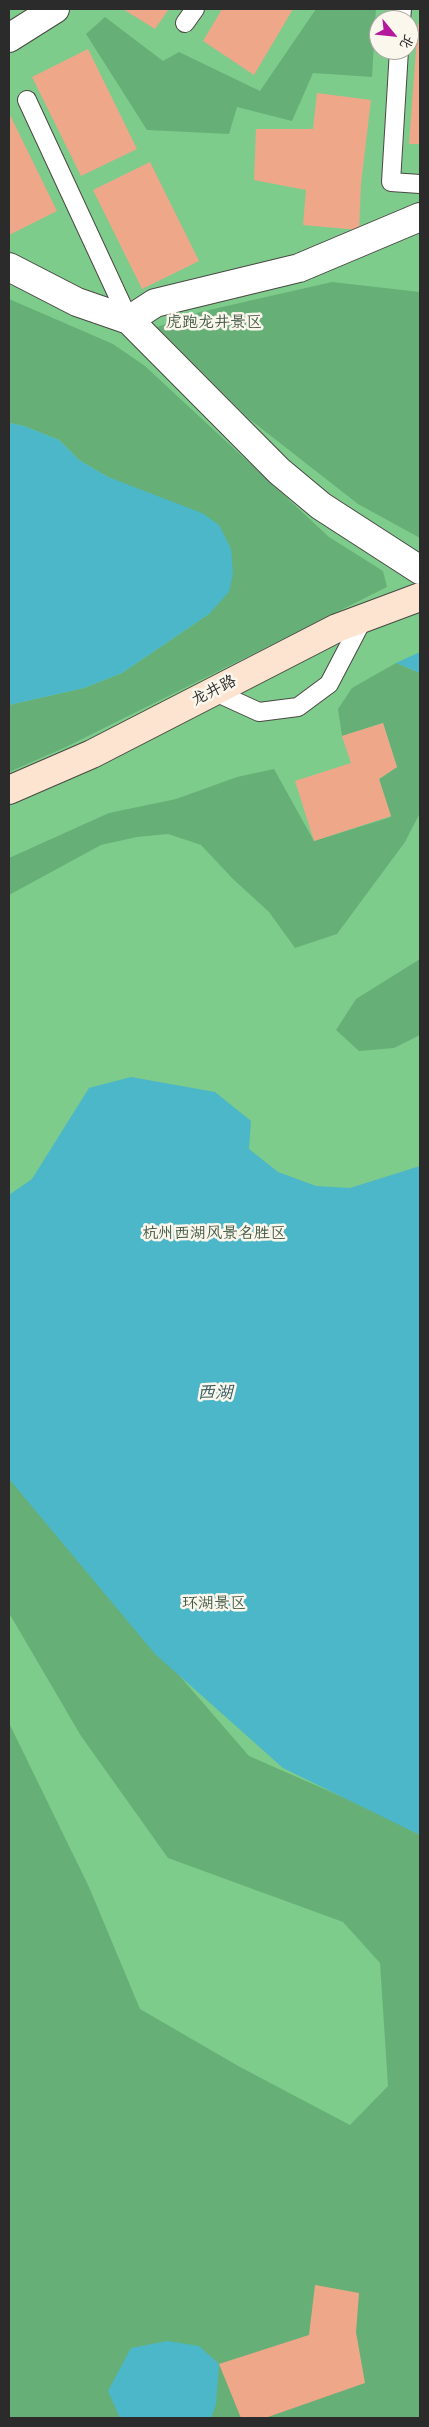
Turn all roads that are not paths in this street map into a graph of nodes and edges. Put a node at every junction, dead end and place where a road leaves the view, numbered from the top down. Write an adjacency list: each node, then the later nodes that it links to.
1 (56, 9): 2 (street)
2 (9, 38)
3 (398, 60): 5 (lane)
4 (27, 100): 8 (lane)
5 (420, 184)
6 (420, 217): 8 (street)
7 (9, 267): 8 (street)
8 (130, 320): 9 (street)
9 (420, 570)
10 (420, 597): 11 (street, 龙井路)
11 (364, 617): 12 (street, 龙井路); 12 (lane)
12 (213, 691): 13 (street, 龙井路)
13 (9, 790)

